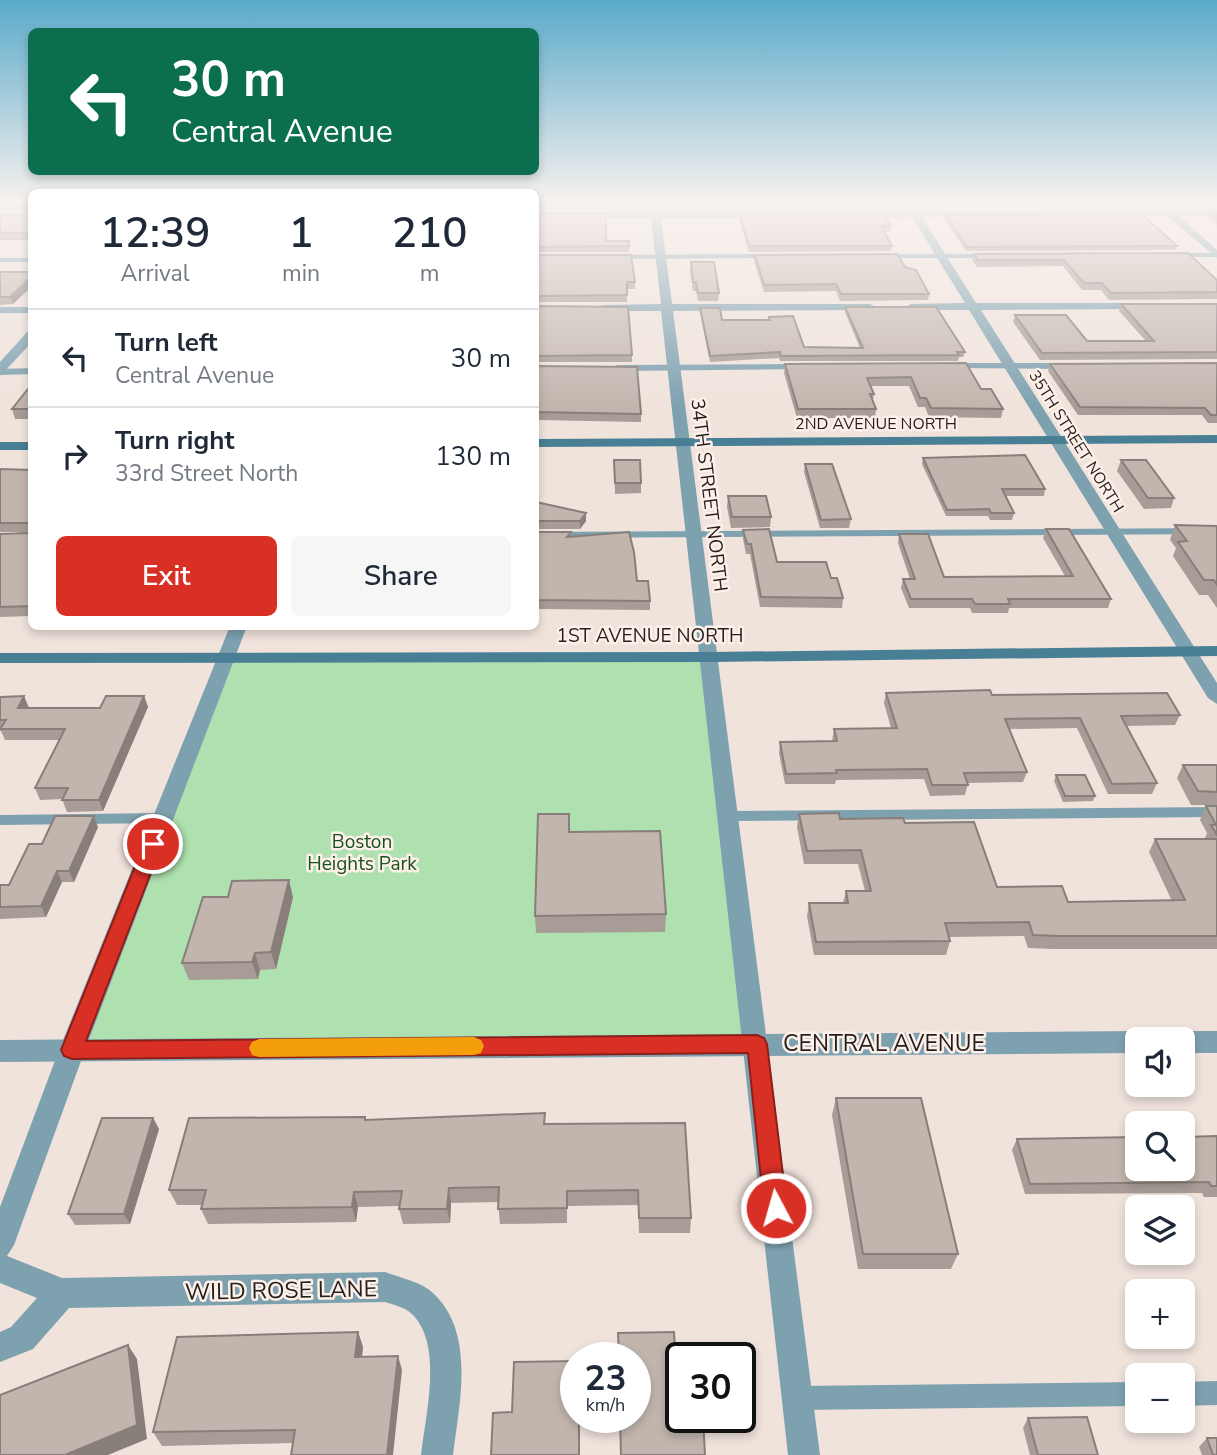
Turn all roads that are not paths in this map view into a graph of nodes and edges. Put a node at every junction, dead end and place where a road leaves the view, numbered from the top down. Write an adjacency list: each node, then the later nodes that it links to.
1 (662, 270): 8 (street, 34TH STREET NORTH)
2 (949, 270): 6 (street, 35TH STREET NORTH)
3 (1163, 306): 6 (street)
4 (888, 307): 8 (street)
5 (902, 307): 6 (street)
6 (972, 307): 13 (street, 35TH STREET NORTH)
7 (588, 308): 8 (street)
8 (666, 308): 17 (street, 34TH STREET NORTH)
9 (0, 310): 10 (street)
10 (28, 310)
11 (28, 338): 18 (street)
12 (939, 366): 13 (lane)
13 (1009, 366): 14 (lane); 20 (street, 35TH STREET NORTH)
14 (1078, 366)
15 (813, 367): 17 (lane)
16 (604, 368): 17 (lane)
17 (673, 368): 22 (street, 34TH STREET NORTH)
18 (0, 370): 19 (lane)
19 (28, 371)
20 (1055, 439): 21 (main road, 2ND AVENUE NORTH); 22 (main road, 2ND AVENUE NORTH); 27 (street, 35TH STREET NORTH)
21 (1217, 439)
22 (681, 441): 23 (main road, 2ND AVENUE NORTH); 28 (street, 34TH STREET NORTH)
23 (539, 443)
24 (0, 446): 25 (main road)
25 (28, 446)
26 (1217, 531): 27 (lane)
27 (1113, 532): 28 (lane); 32 (street, 35TH STREET NORTH)
28 (694, 534): 29 (lane); 34 (street, 34TH STREET NORTH)
29 (539, 535)
30 (237, 630): 33 (street)
31 (1217, 651): 32 (main road, 1ST AVENUE NORTH)
32 (1188, 652): 34 (main road, 1ST AVENUE NORTH); 36 (street, 35TH STREET NORTH)
33 (227, 656): 34 (main road, 1ST AVENUE NORTH); 35 (main road, 1ST AVENUE NORTH); 39 (street)
34 (710, 657): 38 (street, 34TH STREET NORTH)
35 (0, 658)
36 (1217, 698)
37 (1217, 812): 38 (lane)
38 (730, 816): 44 (street, 34TH STREET NORTH)
39 (163, 818): 40 (lane); 45 (street)
40 (0, 820)
41 (1125, 1042): 44 (street, CENTRAL AVENUE)
42 (1195, 1042): 43 (street)
43 (1217, 1042)
44 (757, 1044): 45 (street, CENTRAL AVENUE); 54 (street, 34TH STREET NORTH)
45 (72, 1050): 46 (street, CENTRAL AVENUE); 47 (street)
46 (0, 1051)
47 (0, 1245)
48 (0, 1268): 49 (street, WILD ROSE LANE)
49 (62, 1293): 50 (street); 55 (street, WILD ROSE LANE)
50 (0, 1347)
51 (1217, 1393): 53 (lane)
52 (1125, 1394): 54 (lane)
53 (1195, 1394)
54 (797, 1398): 56 (street, 34TH STREET NORTH)
55 (437, 1455)
56 (804, 1455)

